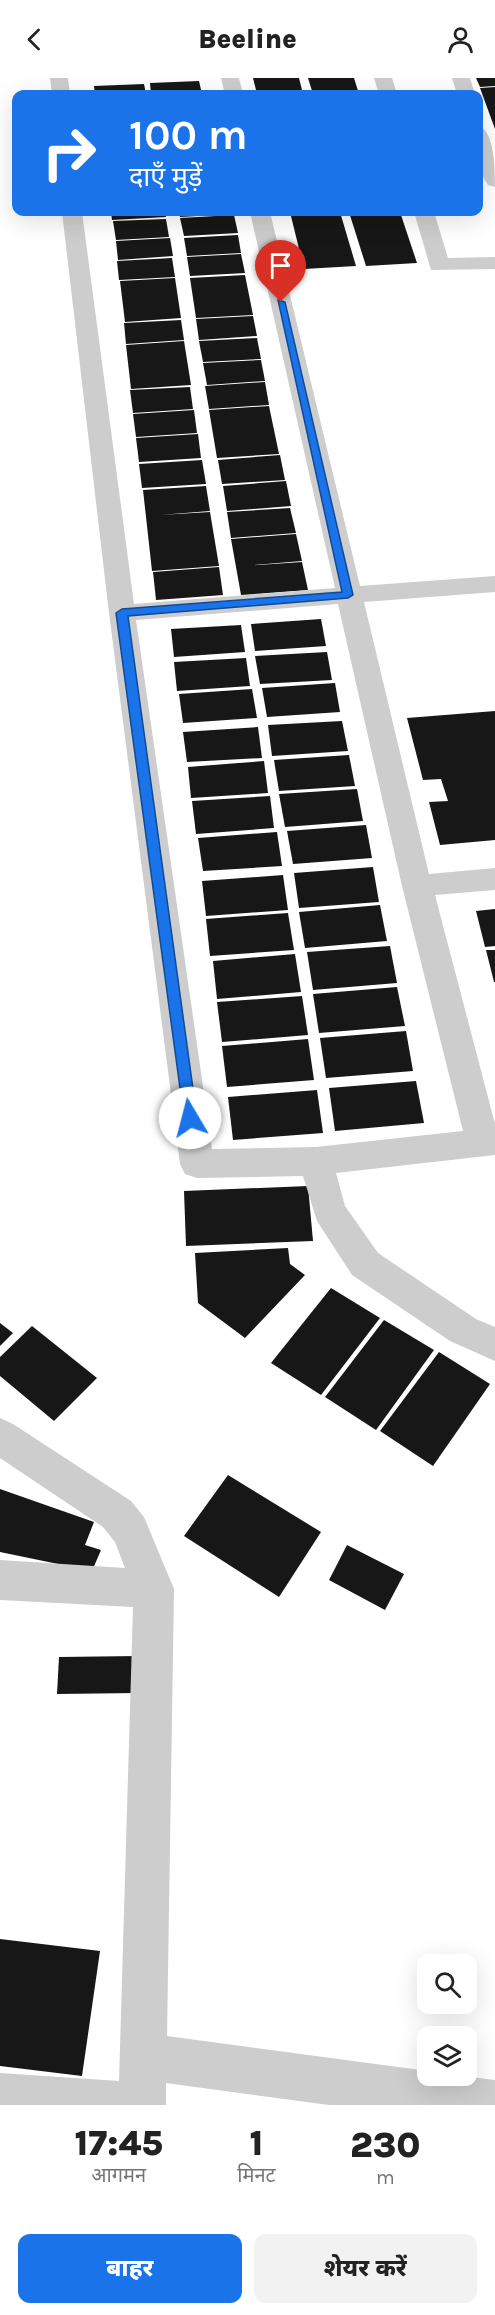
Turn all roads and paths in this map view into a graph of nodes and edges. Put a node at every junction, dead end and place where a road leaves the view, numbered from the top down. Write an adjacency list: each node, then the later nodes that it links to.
1 (483, 153): 2 (street)
2 (489, 179)
3 (72, 216): 9 (street)
4 (261, 216): 8 (street)
5 (425, 216): 6 (street)
6 (495, 262)
7 (495, 584): 8 (street)
8 (348, 595): 9 (street); 11 (street)
9 (122, 613): 13 (street)
10 (495, 879): 11 (street)
11 (417, 886): 12 (street)
12 (489, 1141): 13 (street)
13 (316, 1161): 14 (street)
14 (495, 1345)
15 (0, 1436): 17 (street)
16 (0, 1580): 17 (street)
17 (154, 1589): 18 (street)
18 (142, 2056): 20 (street); 22 (street)
19 (0, 2097): 21 (street)
20 (495, 2104)
21 (123, 2105)
22 (142, 2105)

